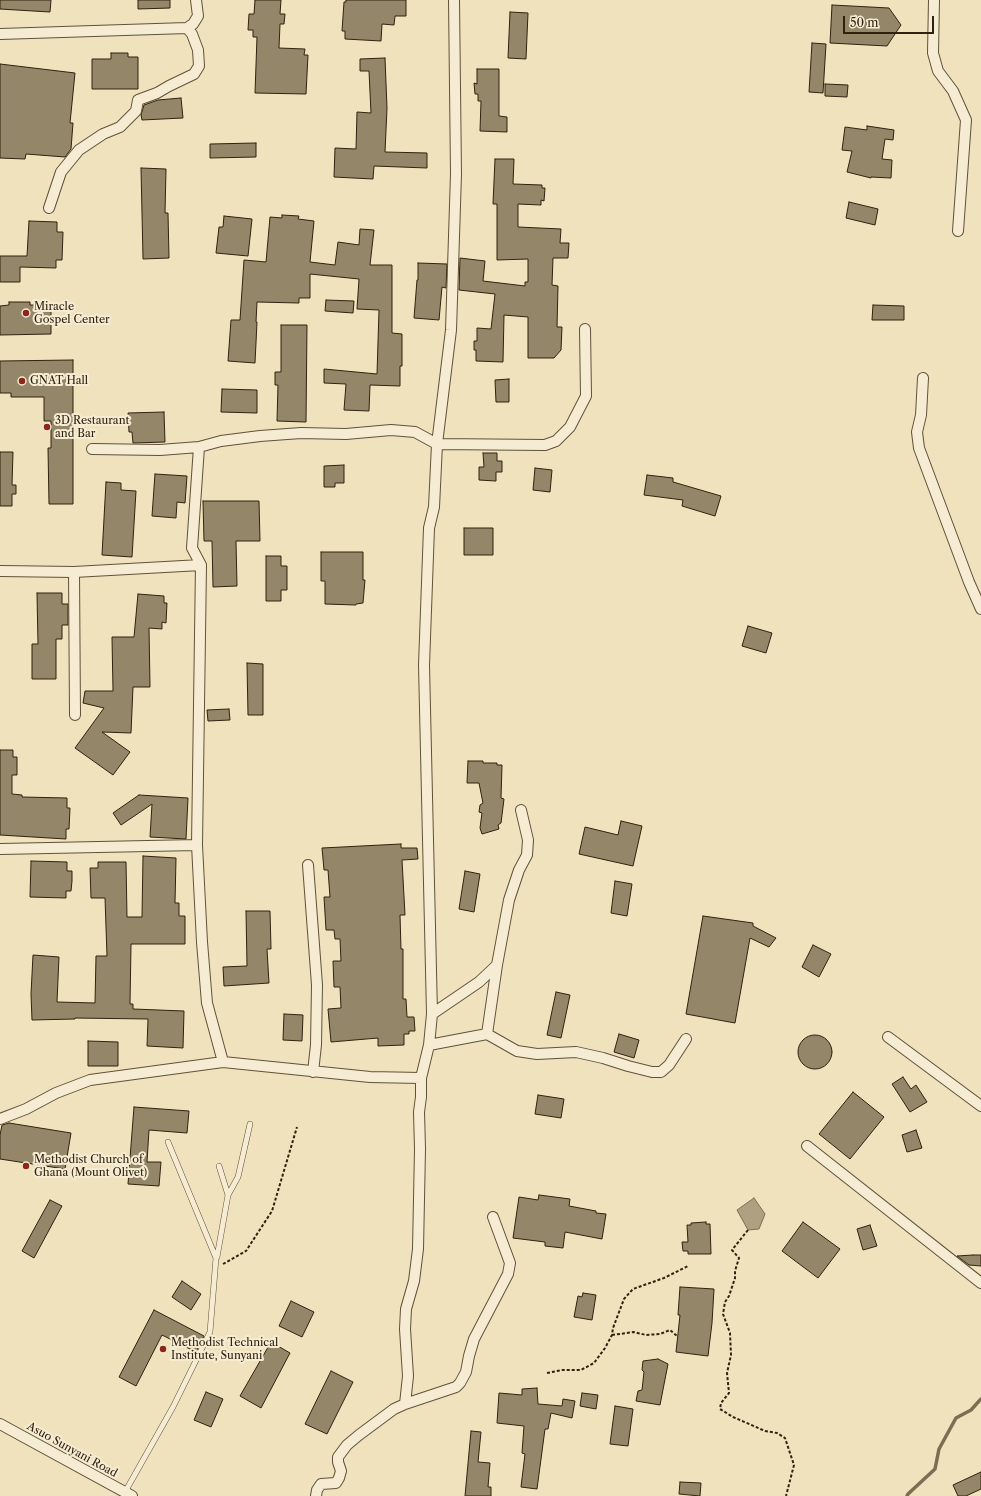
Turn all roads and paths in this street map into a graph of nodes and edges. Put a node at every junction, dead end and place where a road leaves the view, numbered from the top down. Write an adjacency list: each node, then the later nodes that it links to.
1 (196, 0): 4 (street)
2 (454, 0): 10 (street)
3 (934, 0): 7 (street)
4 (187, 28): 5 (street); 6 (street)
5 (0, 34)
6 (49, 208)
7 (958, 231)
8 (585, 329): 10 (street)
9 (923, 378): 16 (street)
10 (438, 444): 11 (street); 23 (street)
11 (199, 447): 12 (street); 13 (street)
12 (92, 449)
13 (201, 565): 15 (street); 19 (street)
14 (0, 571): 15 (street)
15 (74, 572): 17 (street)
16 (981, 610)
17 (75, 715)
18 (521, 810): 22 (street)
19 (197, 845): 20 (street); 28 (street)
20 (0, 849)
21 (308, 865): 29 (street)
22 (497, 965): 23 (street); 24 (street)
23 (432, 1014): 27 (street)
24 (487, 1034): 26 (street); 27 (street)
25 (888, 1037): 31 (street)
26 (686, 1039)
27 (429, 1045): 30 (street)
28 (223, 1062): 29 (street); 32 (street)
29 (313, 1072): 30 (street)
30 (421, 1078): 48 (street)
31 (981, 1106)
32 (0, 1119)
33 (250, 1124): 38 (lane)
34 (297, 1127): 43 (path)
35 (168, 1142): 41 (lane)
36 (807, 1146): 44 (street)
37 (219, 1166): 38 (lane)
38 (228, 1195): 41 (lane)
39 (493, 1217): 48 (street)
40 (748, 1230): 52 (path)
41 (216, 1258): 43 (lane)
42 (688, 1266): 45 (path)
43 (216, 1269): 50 (lane)
44 (981, 1283)
45 (612, 1335): 46 (path); 47 (path)
46 (677, 1336)
47 (547, 1373)
48 (405, 1404): 51 (street)
49 (0, 1424): 50 (street, Asuo Sunyani Road)
50 (122, 1493)
51 (316, 1496)
52 (786, 1496)

